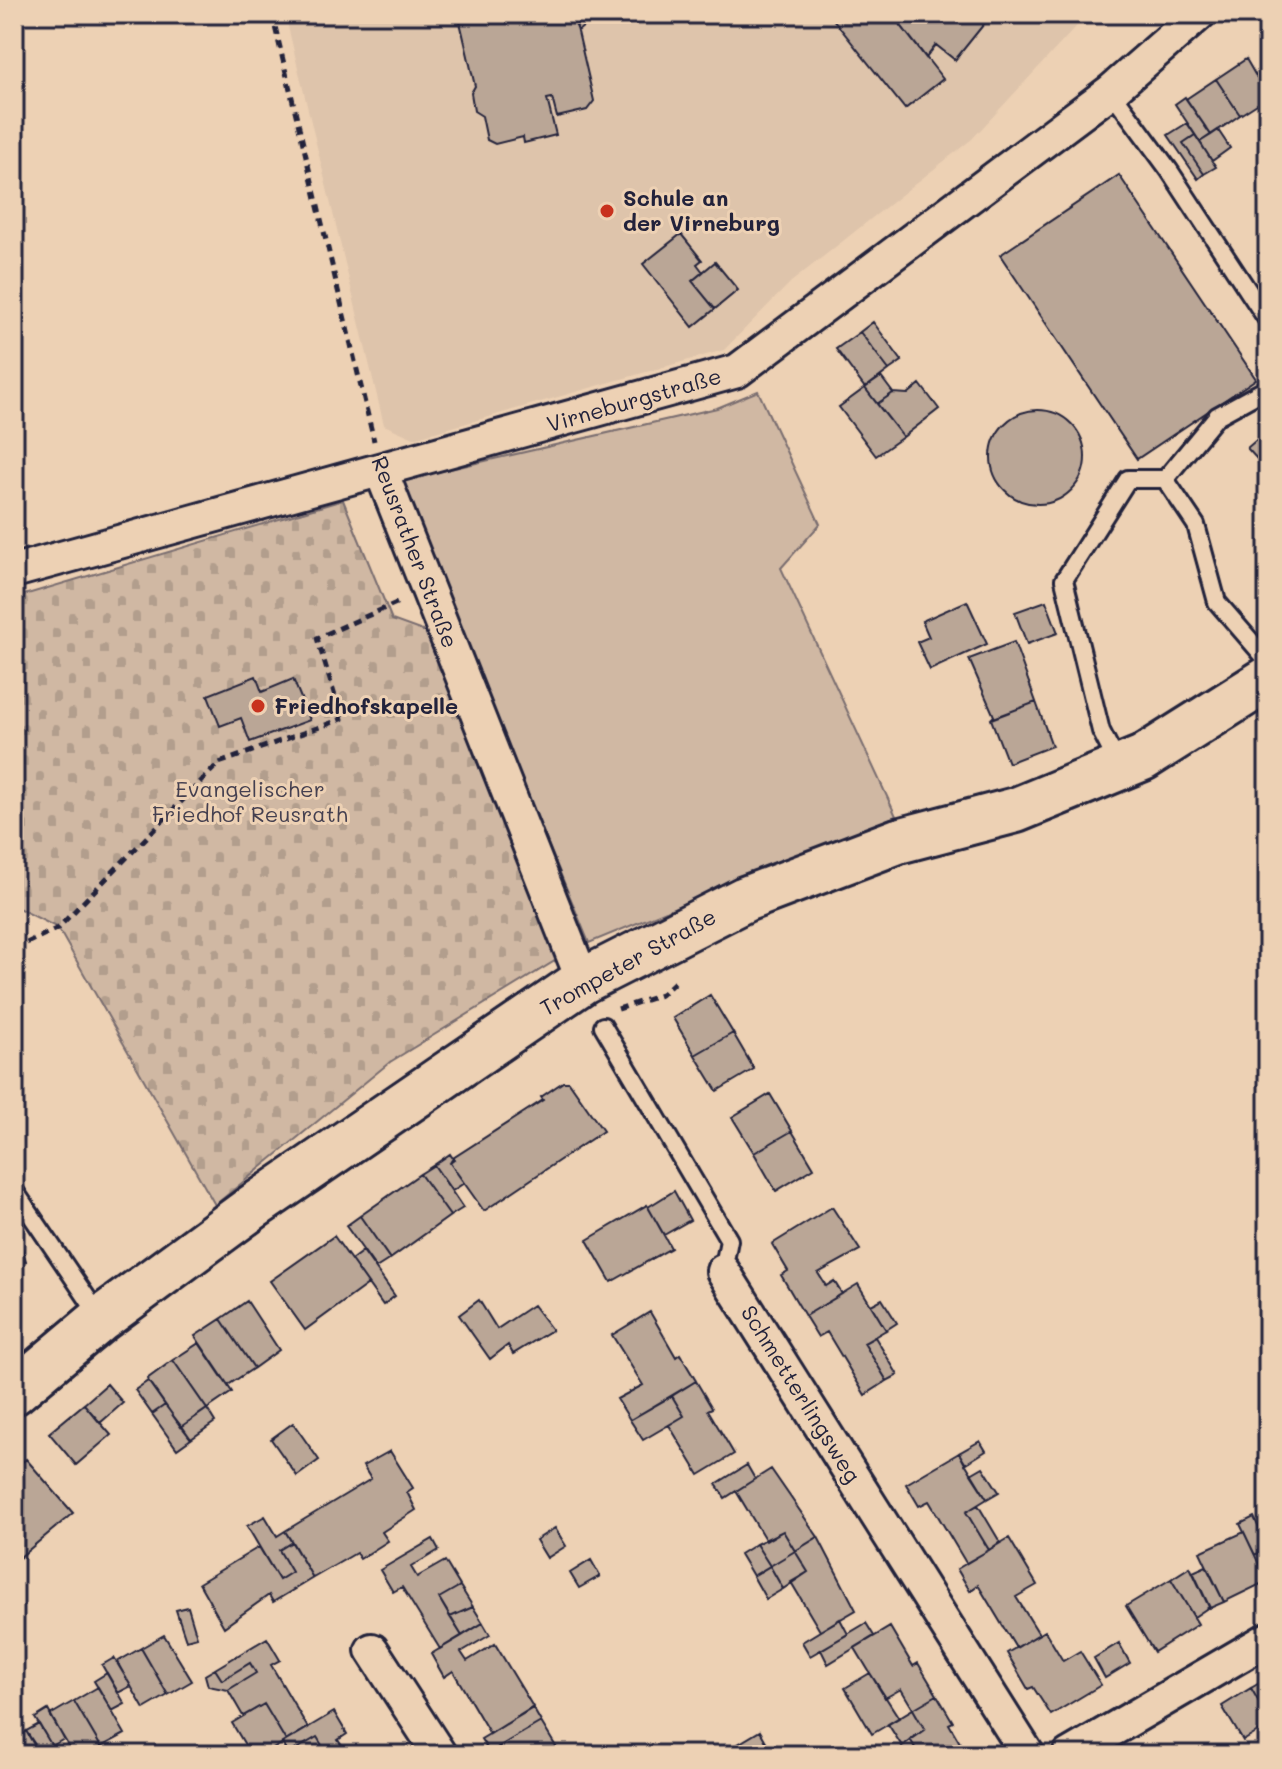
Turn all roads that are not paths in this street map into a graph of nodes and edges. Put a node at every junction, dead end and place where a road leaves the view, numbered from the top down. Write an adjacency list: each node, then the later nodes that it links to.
1 (1199, 14): 2 (street, Virneburgstraße)
2 (1111, 91): 3 (lane); 5 (street, Virneburgstraße)
3 (1268, 321)
4 (1268, 388): 6 (lane)
5 (381, 471): 7 (street, Virneburgstraße); 11 (street, Reusrather Straße)
6 (1165, 479): 8 (lane); 10 (lane)
7 (14, 571)
8 (1268, 661)
9 (1268, 679): 10 (main road, Trompeter Straße)
10 (1120, 767): 11 (main road, Trompeter Straße)
11 (583, 981): 15 (main road, Trompeter Straße)
12 (603, 1026): 14 (lane, Schmetterlingsweg)
13 (14, 1190): 15 (lane)
14 (723, 1271): 20 (street, Schmetterlingsweg)
15 (101, 1319): 16 (main road, Trompeter Straße)
16 (14, 1392)
17 (1268, 1639): 21 (street)
18 (372, 1650): 19 (street)
19 (440, 1755)
20 (1028, 1755)
21 (1069, 1755)

